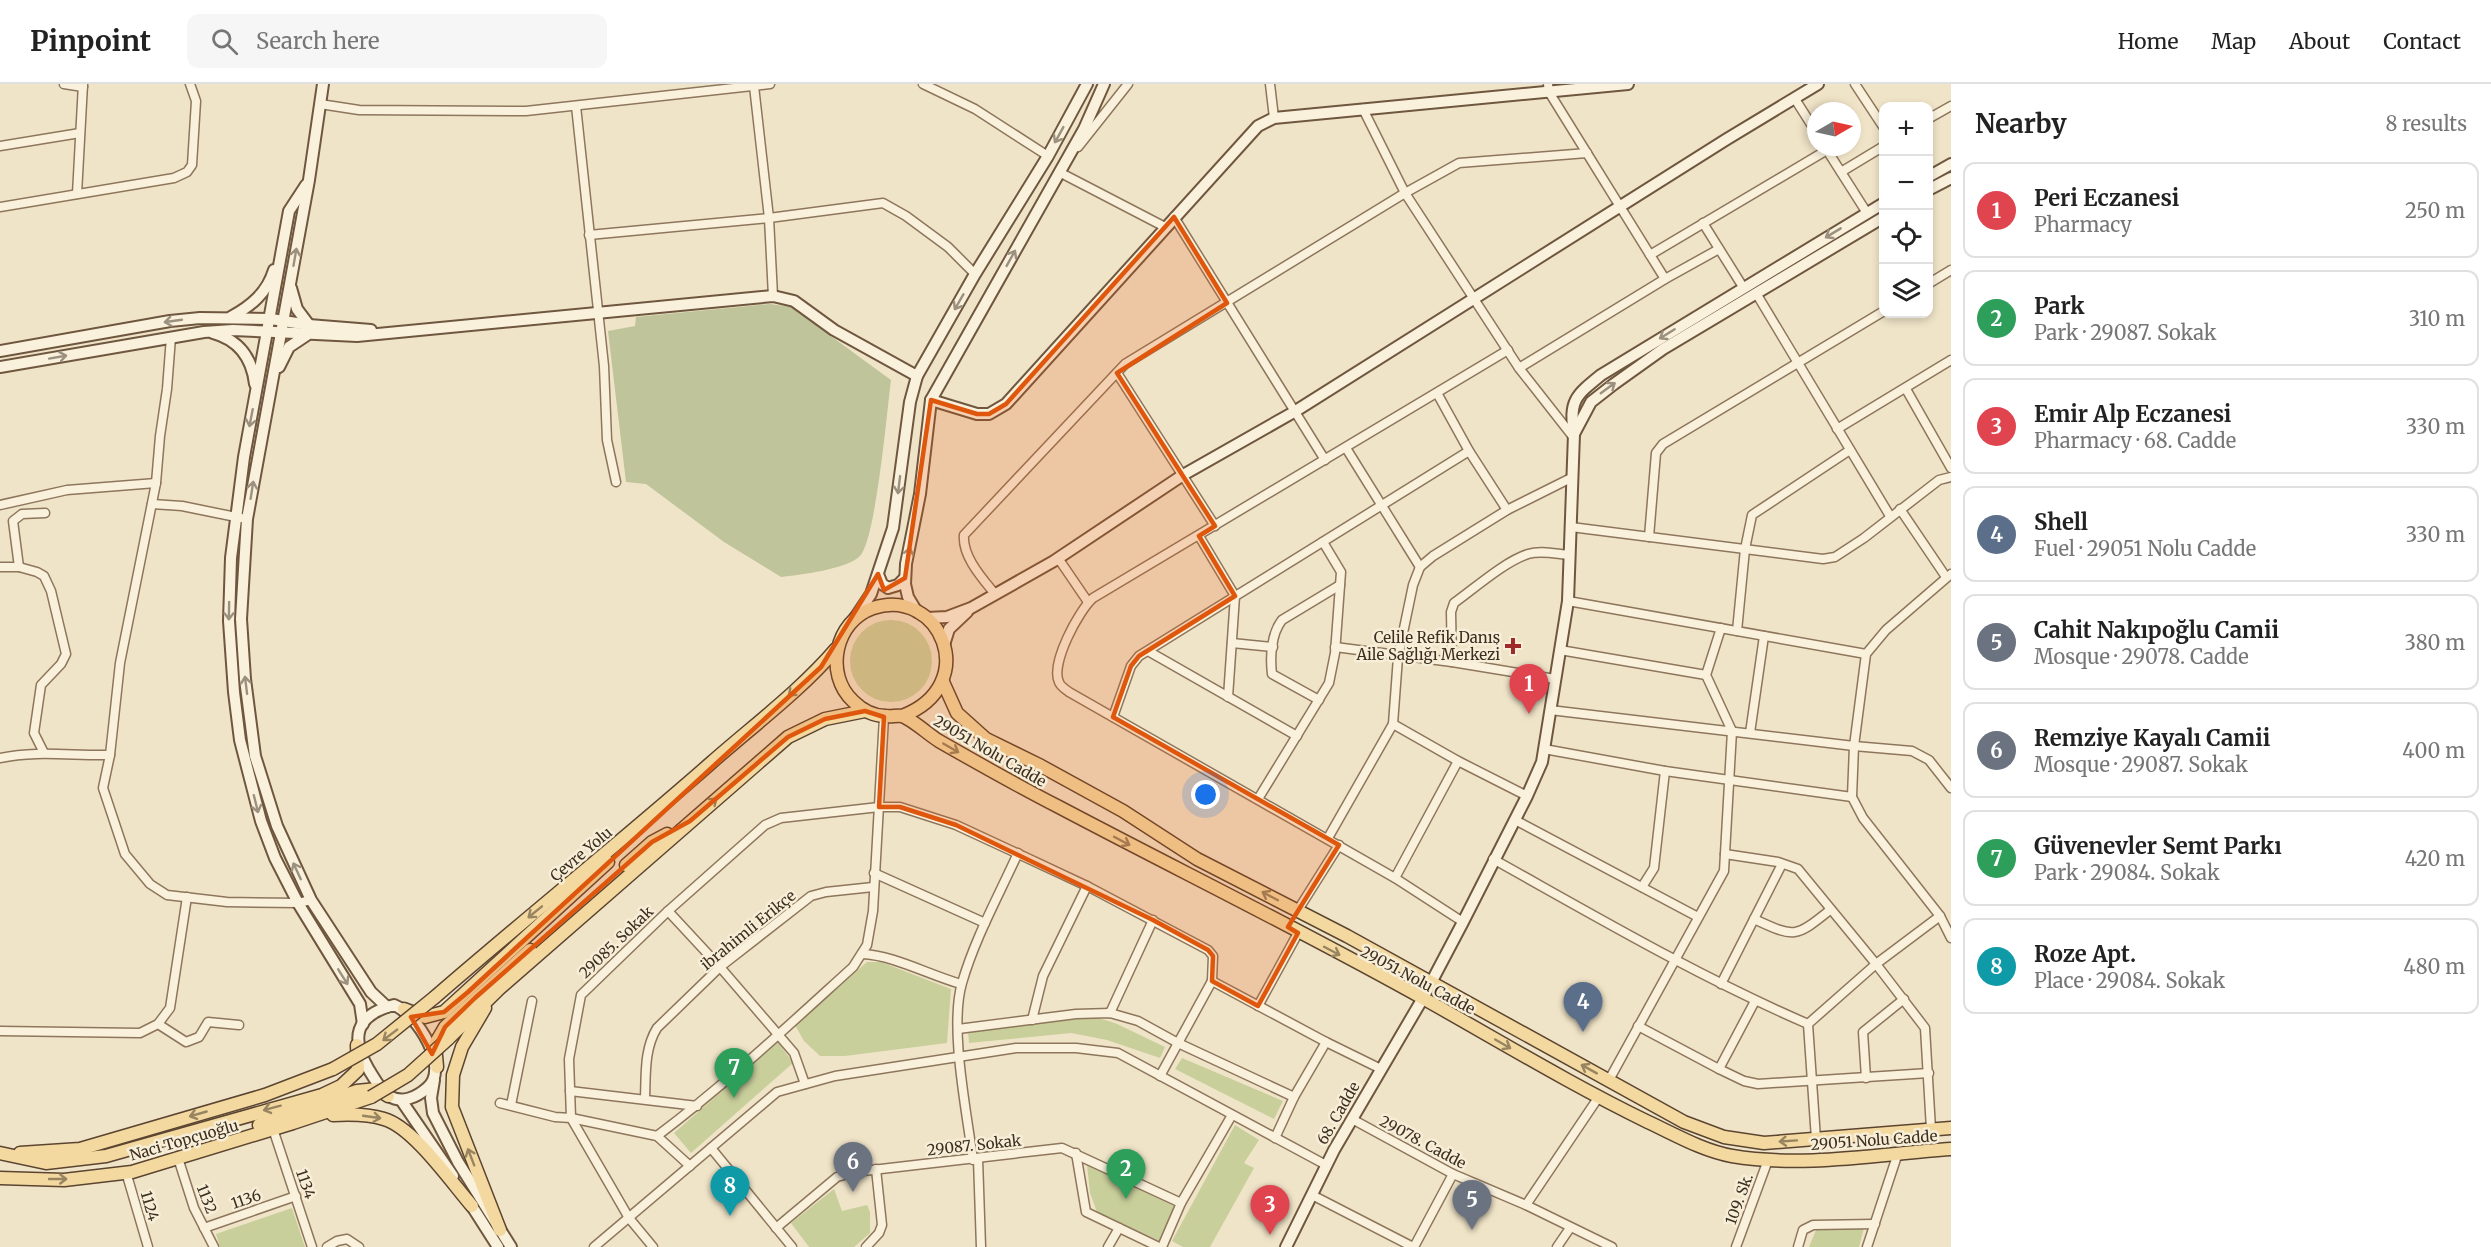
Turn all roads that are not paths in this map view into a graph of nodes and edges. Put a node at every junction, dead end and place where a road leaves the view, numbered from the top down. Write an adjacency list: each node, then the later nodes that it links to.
1 (64, 84): 13 (street)
2 (189, 84): 40 (street)
3 (323, 84): 17 (street)
4 (770, 84): 14 (street)
5 (923, 84): 29 (street)
6 (1087, 84): 29 (street, one-way to 29)
7 (1104, 84): 33 (street)
8 (1128, 84): 33 (street)
9 (1270, 84): 22 (street)
10 (1628, 84): 15 (street)
11 (1818, 84): 16 (street)
12 (1855, 84): 24 (street)
13 (83, 86): 25 (street)
14 (754, 86): 18 (street); 46 (street)
15 (1549, 88): 20 (street); 28 (street)
16 (1795, 99): 23 (street); 43 (street)
17 (320, 104): 18 (street); 37 (street)
18 (576, 106): 50 (street)
19 (1951, 106): 21 (street)
20 (1363, 109): 22 (street); 39 (street)
21 (1933, 117)
22 (1274, 118): 45 (street)
23 (1807, 118)
24 (1879, 120)
25 (80, 133): 26 (street); 40 (street)
26 (0, 146)
27 (1879, 149): 34 (street)
28 (1587, 153): 39 (street); 43 (street)
29 (1048, 156): 55 (street)
30 (1813, 156): 48 (street)
31 (1831, 156): 34 (street)
32 (1951, 164): 35 (street)
33 (1059, 172): 49 (street); 83 (street, one-way to 33)
34 (1841, 172): 44 (street)
35 (1933, 175)
36 (1951, 178): 38 (street)
37 (309, 180): 51 (street); 56 (street, one-way to 37)
38 (1933, 188)
39 (1405, 193): 62 (street); 63 (street)
40 (77, 194): 42 (street)
41 (1879, 206): 44 (street, 68. Cadde)
42 (0, 207)
43 (1620, 207): 53 (street); 62 (street)
44 (1867, 213): 59 (street, 68. Cadde, one-way to 59)
45 (1174, 217): 49 (street); 63 (street)
46 (769, 218): 50 (street); 55 (street); 61 (street)
47 (1879, 220): 60 (street)
48 (1703, 223): 52 (street); 53 (street)
49 (1165, 227): 83 (street)
50 (589, 236): 64 (street)
51 (283, 245): 66 (street); 67 (street)
52 (1719, 249): 57 (street); 59 (street)
53 (1650, 255): 57 (street)
54 (1951, 270): 58 (street)
55 (975, 274): 79 (street, one-way to 79)
56 (291, 279): 67 (street); 68 (street)
57 (1665, 279): 77 (street)
58 (1933, 281)
59 (1743, 287): 87 (street, 68. Cadde, one-way to 87)
60 (1756, 293): 75 (street); 87 (street, one-way to 60)
61 (773, 296): 64 (street); 79 (street)
62 (1475, 299): 72 (street); 84 (street)
63 (1227, 303): 78 (street); 84 (street)
64 (597, 312): 68 (street); 96 (street)
65 (1879, 314): 75 (street)
66 (231, 317): 67 (street); 73 (street, one-way to 73)
67 (277, 319): 68 (street); 70 (street)
68 (308, 330): 70 (street); 85 (street)
69 (204, 332): 70 (street); 71 (street); 82 (street)
70 (274, 332): 82 (street); 85 (street)
71 (171, 337): 76 (street, one-way to 71); 97 (street)
72 (1508, 350): 77 (street); 81 (street)
73 (0, 351)
74 (1951, 360): 80 (street)
75 (1797, 364): 86 (street); 110 (street)
76 (0, 367)
77 (1519, 368): 87 (street)
78 (1117, 373): 93 (street); 122 (street)
79 (917, 376): 118 (street, one-way to 118)
80 (1906, 389): 86 (street); 92 (street)
81 (1437, 393): 88 (street); 90 (street)
82 (255, 398): 105 (street, one-way to 105)
83 (931, 400): 120 (street, one-way to 83)
84 (1294, 412): 91 (street); 93 (street)
85 (264, 418): 106 (street, one-way to 85)
86 (1837, 429): 89 (street)
87 (1574, 436): 94 (street, 68. Cadde)
88 (1346, 448): 91 (street); 100 (street)
89 (1850, 450): 104 (street); 112 (street)
90 (1469, 451): 100 (street); 102 (street)
91 (1325, 460): 107 (street)
92 (1951, 468)
93 (1183, 475): 107 (street); 114 (street)
94 (1573, 477): 102 (street); 108 (street, 68. Cadde)
95 (1951, 477): 101 (street)
96 (616, 482)
97 (156, 483): 98 (street); 99 (street)
98 (153, 504): 105 (street); 159 (street)
99 (0, 505)
100 (1380, 506): 111 (street); 117 (street)
101 (1900, 509): 104 (street); 119 (street)
102 (1507, 510): 117 (street)
103 (45, 513): 116 (street)
104 (1890, 516): 112 (street)
105 (236, 517): 106 (street); 185 (street, one-way to 185)
106 (247, 519): 184 (street, one-way to 106)
107 (1215, 526): 109 (street)
108 (1571, 527): 110 (street); 113 (street, 68. Cadde)
109 (1199, 536): 123 (street); 125 (street)
110 (1648, 537): 112 (street)
111 (1323, 542): 121 (street); 123 (street)
112 (1745, 549): 130 (street)
113 (1570, 555): 124 (street, 68. Cadde); 141 (street)
114 (1058, 558): 122 (street); 125 (street)
115 (0, 567): 116 (street)
116 (19, 567): 158 (street)
117 (1420, 567): 140 (street)
118 (878, 574): 120 (street); 128 (street)
119 (1948, 576): 139 (street)
120 (905, 578): 127 (street)
121 (1340, 585): 134 (street); 135 (street)
122 (995, 594): 126 (street)
123 (1235, 596): 132 (street); 138 (street)
124 (1568, 601): 129 (street); 137 (street, 68. Cadde)
125 (1088, 602): 151 (street)
126 (971, 608): 127 (street); 133 (street)
127 (922, 615): 128 (main road); 133 (main road)
128 (854, 619): 136 (main road)
129 (1721, 628): 130 (street); 142 (street)
130 (1737, 631): 131 (street)
131 (1764, 636): 139 (street); 154 (street)
132 (1232, 644): 134 (street); 145 (street)
133 (944, 645): 144 (main road, 29051 Nolu Cadde)
134 (1273, 647): 146 (street)
135 (1335, 647): 140 (street); 146 (street)
136 (836, 649): 148 (main road, 29051 Nolu Cadde); 162 (main road, Çevre Yolu, one-way to 162)
137 (1560, 650): 142 (street); 143 (street, 68. Cadde)
138 (1148, 651): 145 (street); 151 (street)
139 (1866, 654): 156 (street)
140 (1398, 657): 141 (street); 152 (street)
141 (1452, 662): 143 (street)
142 (1706, 675): 153 (street)
143 (1555, 680): 147 (street, 68. Cadde)
144 (943, 682): 149 (main road, 29051 Nolu Cadde); 186 (main road, 29051 Nolu Cadde, one-way to 144)
145 (1228, 697): 155 (street)
146 (1318, 700): 155 (street)
147 (1550, 710): 153 (street); 157 (street, 68. Cadde)
148 (866, 711): 150 (main road, 29051 Nolu Cadde); 171 (main road, one-way to 148)
149 (902, 716): 150 (main road, 29051 Nolu Cadde); 196 (main road, 29051 Nolu Cadde, one-way to 196)
150 (884, 717): 169 (street)
151 (1113, 717): 168 (street)
152 (1394, 724): 161 (street); 172 (street)
153 (1732, 731): 154 (street); 164 (street)
154 (1750, 734): 156 (street)
155 (1297, 736): 168 (street)
156 (1854, 746): 165 (street); 167 (street)
157 (1544, 749): 163 (street); 166 (street, 68. Cadde)
158 (44, 753): 159 (street); 160 (street)
159 (110, 755): 183 (street)
160 (0, 758)
161 (1458, 761): 166 (street); 179 (street)
162 (712, 762): 213 (main road); 228 (main road, Çevre Yolu, one-way to 228, bridge)
163 (1665, 771): 164 (street); 182 (street)
164 (1729, 779): 167 (street); 175 (street)
165 (1951, 788)
166 (1527, 796): 170 (street, 68. Cadde)
167 (1852, 797): 189 (street)
168 (1258, 799): 172 (street)
169 (879, 807): 174 (street, 29085. Sokak); 178 (street); 188 (street, 29085. Sokak)
170 (1515, 820): 176 (street, 68. Cadde); 182 (street)
171 (690, 821): 206 (main road); 231 (main road)
172 (1328, 838): 173 (street)
173 (1339, 845): 179 (street); 186 (street)
174 (1018, 853): 180 (street, 29085. Sokak); 194 (street)
175 (1725, 854): 177 (street); 190 (street)
176 (1493, 859): 193 (street, 68. Cadde); 199 (street)
177 (1782, 864): 187 (street); 191 (street)
178 (874, 873): 181 (street); 194 (street)
179 (1395, 878): 193 (street)
180 (1087, 886): 192 (street, 29085. Sokak); 215 (street)
181 (873, 887): 198 (street); 201 (street, ibrahimli Erikçe)
182 (1642, 887): 190 (street)
183 (187, 897): 185 (street); 216 (street)
184 (310, 900): 185 (street); 212 (street)
185 (298, 903): 217 (street, one-way to 217)
186 (1298, 910): 203 (main road, 29051 Nolu Cadde)
187 (1830, 910): 191 (street); 200 (street)
188 (668, 911): 201 (street); 238 (street, 29085. Sokak)
189 (1940, 916): 195 (street); 197 (street); 200 (street)
190 (1698, 917): 199 (street)
191 (1754, 919): 205 (street)
192 (1153, 920): 202 (street, 29085. Sokak); 214 (street)
193 (1463, 922): 203 (street, 68. Cadde)
194 (986, 923): 204 (street)
195 (1951, 923)
196 (1298, 933): 207 (main road, 29051 Nolu Cadde, one-way to 207); 211 (street)
197 (1951, 938)
198 (862, 954): 204 (street); 223 (street)
199 (1674, 960): 205 (street); 220 (street)
200 (1876, 964): 208 (street); 218 (street)
201 (720, 967): 223 (street); 241 (street, ibrahimli Erikçe)
202 (1212, 981): 211 (street); 225 (street)
203 (1431, 981): 207 (street, 68. Cadde); 235 (main road, 29051 Nolu Cadde, one-way to 203)
204 (961, 984): 221 (street)
205 (1721, 984): 210 (street)
206 (494, 994): 248 (main road, Naci Topçuoğlu, bridge); 284 (main road, one-way to 206)
207 (1423, 998): 229 (street, 68. Cadde); 242 (main road, 29051 Nolu Cadde, one-way to 242)
208 (1904, 999): 232 (street); 234 (street)
209 (532, 1001): 245 (street)
210 (1755, 1001): 218 (street); 230 (street)
211 (1258, 1006): 224 (street)
212 (387, 1007): 213 (street); 217 (street)
213 (404, 1009): 231 (street)
214 (1110, 1013): 215 (street); 225 (street)
215 (1032, 1020): 221 (street)
216 (158, 1024): 219 (street); 222 (street)
217 (363, 1024): 226 (street)
218 (1808, 1024): 236 (street)
219 (239, 1025)
220 (1638, 1026): 230 (street); 235 (street)
221 (958, 1029): 227 (street)
222 (0, 1031)
223 (778, 1035): 237 (street); 246 (street)
224 (1326, 1042): 229 (street); 240 (street)
225 (1178, 1043): 233 (street); 240 (street)
226 (357, 1045): 239 (street); 259 (main road, one-way to 259)
227 (960, 1057): 233 (street); 237 (street); 263 (street)
228 (333, 1069): 259 (main road, Naci Topçuoğlu, one-way to 259)
229 (1381, 1069): 250 (street, 68. Cadde)
230 (1719, 1069): 236 (street)
231 (436, 1072): 243 (street); 284 (street)
232 (1929, 1073): 234 (street); 253 (street)
233 (1160, 1076): 247 (street)
234 (1866, 1078): 236 (street)
235 (1609, 1080): 256 (main road, 29051 Nolu Cadde, one-way to 235)
236 (1812, 1082): 256 (street)
237 (805, 1084): 257 (street)
238 (570, 1091): 241 (street); 249 (street, 29085. Sokak)
239 (388, 1096): 243 (street); 270 (main road)
240 (1294, 1096): 255 (street)
241 (645, 1098): 246 (street)
242 (1598, 1098): 264 (main road, 29051 Nolu Cadde); 275 (street)
243 (401, 1100): 276 (street)
244 (500, 1103): 245 (street)
245 (511, 1106): 249 (street)
246 (697, 1106): 254 (street)
247 (1232, 1115): 255 (street); 274 (street)
248 (314, 1116): 252 (main road, Naci Topçuoğlu); 276 (main road, one-way to 276)
249 (571, 1118): 254 (street); 277 (street, 29085. Sokak)
250 (1352, 1119): 266 (street, 68. Cadde); 269 (street, 29078. Cadde)
251 (1951, 1128): 253 (main road, 29051 Nolu Cadde)
252 (273, 1129): 262 (main road, Naci Topçuoğlu); 273 (street, 1134)
253 (1931, 1129): 256 (main road, 29051 Nolu Cadde)
254 (657, 1136): 265 (street)
255 (1275, 1138): 266 (street)
256 (1816, 1139)
257 (711, 1148): 265 (street); 281 (street)
258 (1951, 1149): 261 (main road, 29051 Nolu Cadde)
259 (0, 1153)
260 (1076, 1153): 263 (street, 29087. Sokak); 274 (street, 29087. Sokak); 282 (street)
261 (1898, 1153): 264 (main road, 29051 Nolu Cadde); 278 (street)
262 (178, 1158): 268 (main road, Naci Topçuoğlu); 280 (street, 1132)
263 (976, 1160): 267 (street, 29087. Sokak); 297 (street)
264 (1768, 1160): 304 (street, 109. Sk.)
265 (690, 1166): 277 (street)
266 (1326, 1166): 272 (street, 68. Cadde)
267 (876, 1169): 281 (street, 29087. Sokak); 296 (street)
268 (126, 1172): 270 (main road, Naci Topçuoğlu); 285 (street, 1124)
269 (1453, 1174): 275 (street, 29078. Cadde); 301 (street)
270 (100, 1176): 271 (main road, Naci Topçuoğlu, one-way to 270)
271 (0, 1178)
272 (1312, 1195): 300 (street, 68. Cadde); 301 (street)
273 (296, 1197): 280 (street, 1136); 287 (street, 1134)
274 (1181, 1203): 299 (street)
275 (1526, 1205): 279 (street, 29078. Cadde)
276 (472, 1206): 283 (street)
277 (628, 1218): 293 (street); 294 (street, 29085. Sokak)
278 (1875, 1224): 305 (street); 306 (street)
279 (1570, 1227): 302 (street); 303 (street, 29078. Cadde)
280 (204, 1228): 286 (street, 1132)
281 (776, 1228): 295 (street)
282 (1119, 1228): 298 (street); 299 (street)
283 (487, 1229): 290 (street); 291 (street)
284 (500, 1230): 292 (street)
285 (146, 1246)
286 (214, 1247)
287 (312, 1247)
288 (327, 1247): 289 (street)
289 (359, 1247)
290 (493, 1247)
291 (498, 1247)
292 (511, 1247)
293 (594, 1247)
294 (653, 1247)
295 (792, 1247)
296 (866, 1247)
297 (981, 1247)
298 (1108, 1247)
299 (1161, 1247)
300 (1286, 1247)
301 (1414, 1247)
302 (1557, 1247)
303 (1612, 1247)
304 (1736, 1247)
305 (1798, 1247)
306 (1867, 1247)

